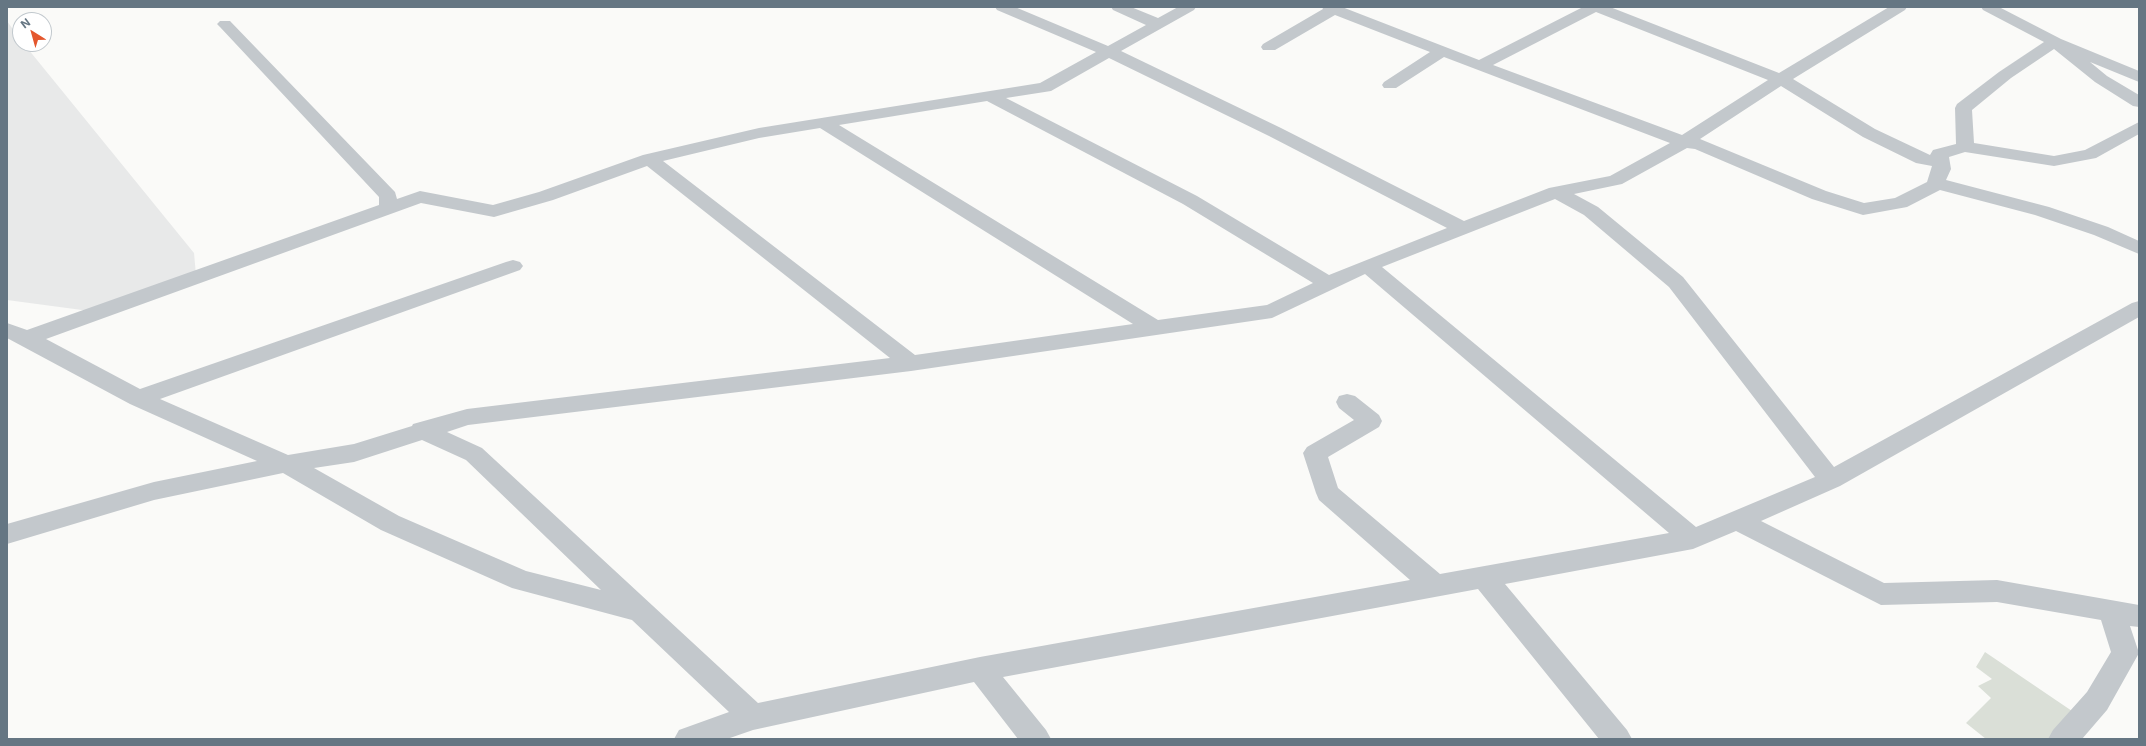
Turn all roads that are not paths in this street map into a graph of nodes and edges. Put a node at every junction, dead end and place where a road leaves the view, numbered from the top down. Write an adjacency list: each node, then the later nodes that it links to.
1 (1002, 7): 12 (street)
2 (1118, 7): 9 (street)
3 (1189, 7): 9 (street)
4 (1596, 7): 14 (street); 16 (street)
5 (1900, 7): 16 (street)
6 (1988, 7): 10 (street)
7 (1332, 8): 11 (street); 13 (street)
8 (225, 24): 28 (street)
9 (1158, 24): 12 (street)
10 (2055, 42): 15 (street); 19 (street); 23 (street)
11 (1269, 47)
12 (1109, 52): 18 (street); 29 (street)
13 (1443, 52): 14 (street); 17 (street)
14 (1480, 66): 22 (street)
15 (2139, 77)
16 (1780, 79): 22 (street); 25 (street)
17 (1390, 85)
18 (989, 96): 20 (street); 33 (street)
19 (2139, 102)
20 (822, 122): 24 (street); 35 (street)
21 (2139, 127): 23 (street)
22 (1684, 142): 26 (street); 27 (street)
23 (1965, 147): 25 (street)
24 (649, 159): 28 (street); 37 (street)
25 (1941, 162): 26 (street)
26 (1936, 183): 30 (street)
27 (1556, 192): 29 (street); 42 (street)
28 (388, 208): 36 (street)
29 (1465, 229): 32 (street)
30 (2139, 248)
31 (513, 266): 38 (street)
32 (1368, 266): 33 (street); 45 (street)
33 (1328, 283): 35 (street)
34 (2139, 308): 42 (street)
35 (1155, 328): 37 (street)
36 (17, 334): 38 (street)
37 (911, 364): 40 (street)
38 (138, 398): 41 (street)
39 (1348, 402): 47 (street)
40 (421, 430): 41 (street); 48 (street)
41 (286, 464): 44 (street); 48 (street)
42 (1831, 480): 43 (street)
43 (1737, 520): 45 (street); 49 (street)
44 (7, 534)
45 (1693, 539): 46 (street)
46 (1484, 577): 47 (street); 56 (street)
47 (1434, 586): 52 (street)
48 (640, 611): 53 (street)
49 (2112, 612): 50 (street); 51 (street)
50 (2139, 616)
51 (2132, 657): 57 (street)
52 (980, 669): 53 (street); 55 (street)
53 (753, 716): 54 (street)
54 (689, 739)
55 (1036, 739)
56 (1617, 739)
57 (2063, 739)

